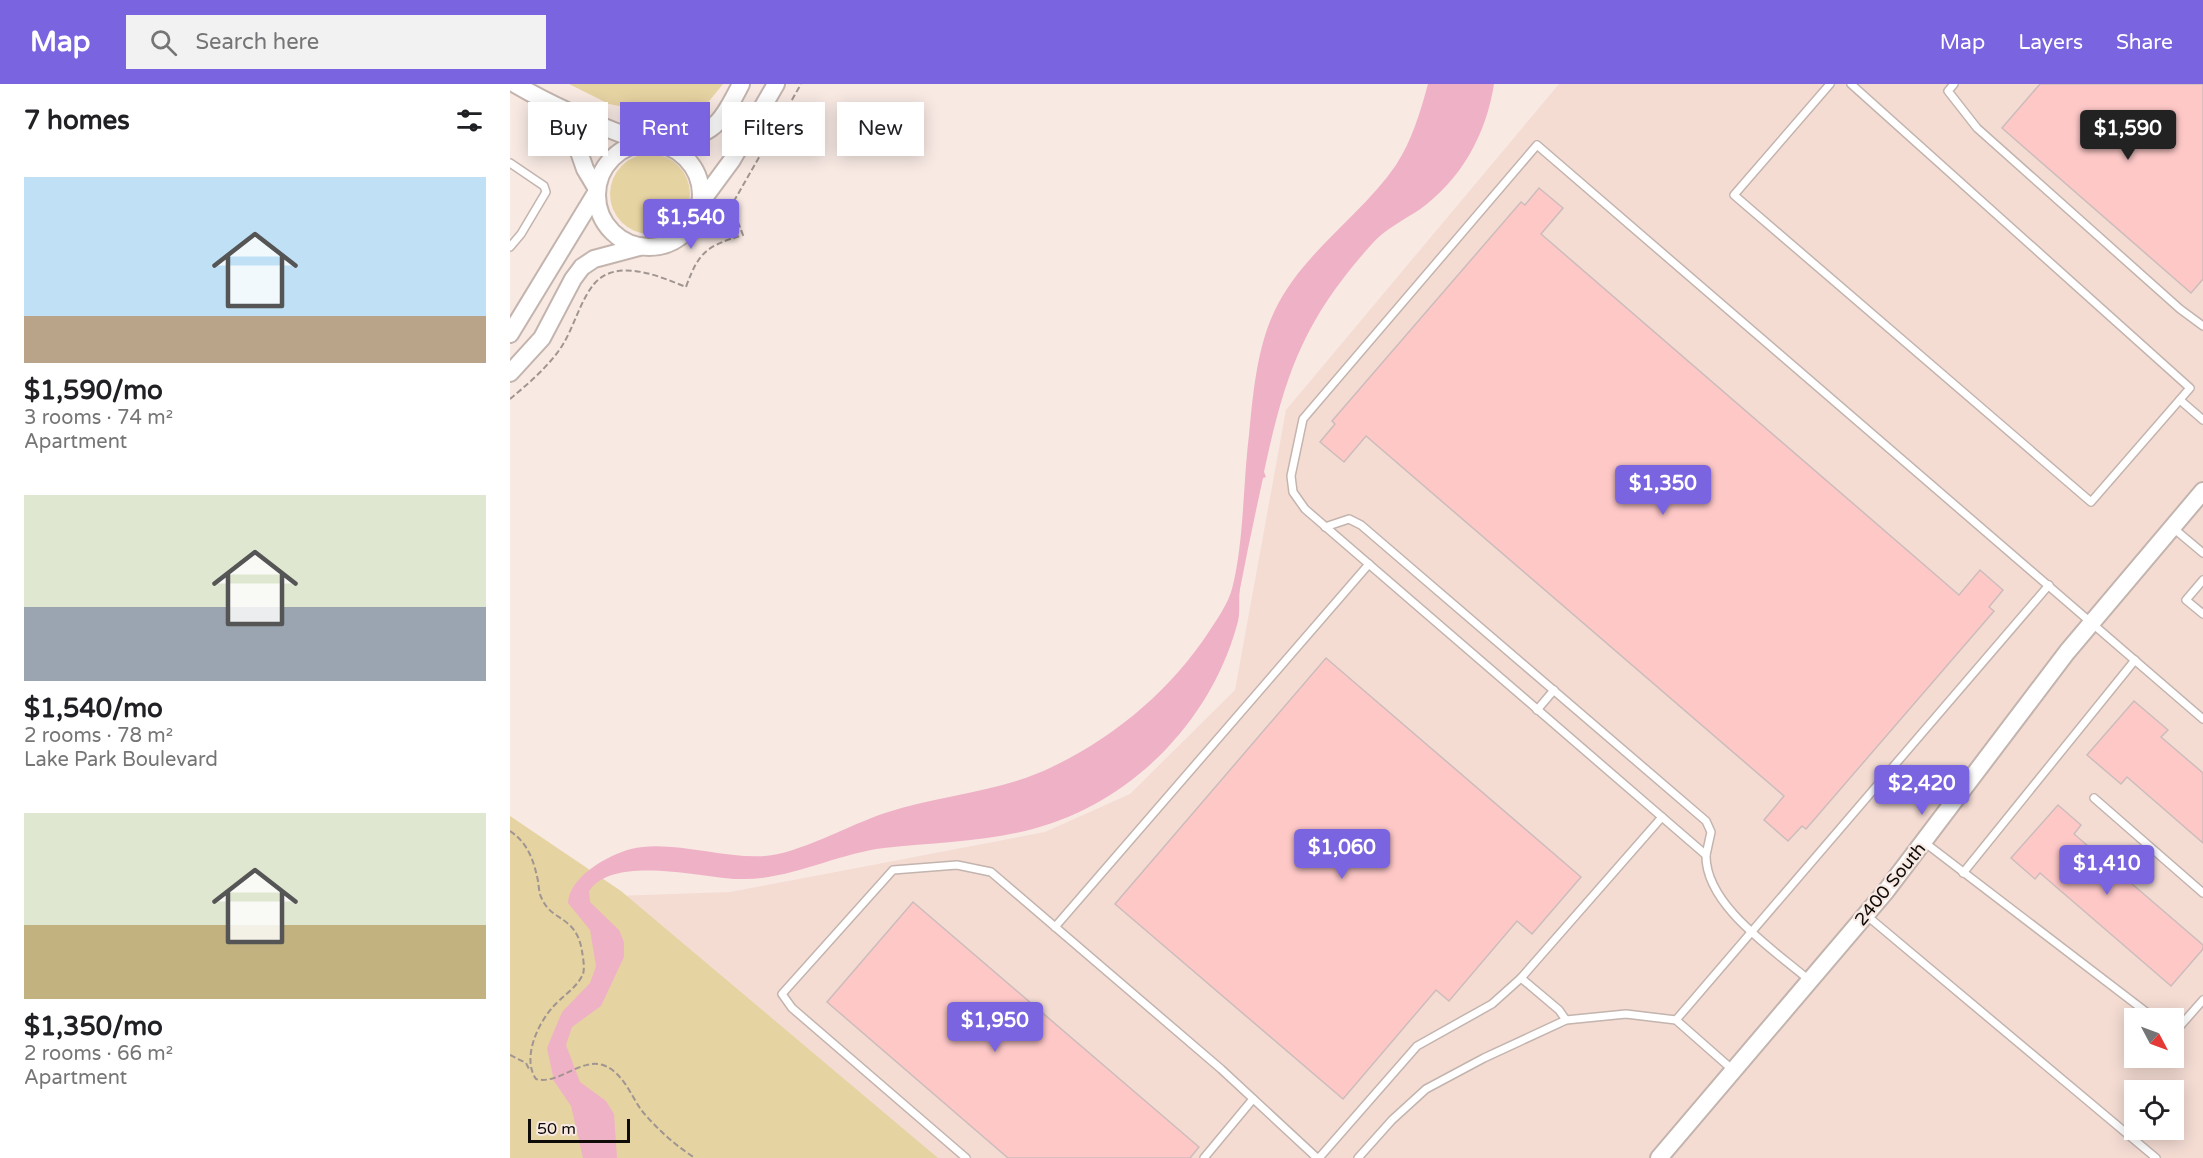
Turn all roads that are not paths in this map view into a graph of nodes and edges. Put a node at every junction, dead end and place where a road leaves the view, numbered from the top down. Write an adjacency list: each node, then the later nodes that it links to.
1 (515, 84): 7 (street)
2 (741, 84): 8 (street)
3 (776, 84): 14 (street)
4 (1830, 84): 20 (lane)
5 (1851, 84): 20 (lane)
6 (1954, 84): 17 (lane)
7 (540, 99): 9 (street); 13 (street)
8 (710, 131)
9 (620, 133)
10 (620, 152): 13 (street)
11 (682, 156): 14 (street)
12 (510, 163): 15 (lane)
13 (597, 191): 16 (street); 18 (street)
14 (701, 202): 16 (street)
15 (510, 247)
16 (639, 247): 19 (street)
17 (2203, 326)
18 (510, 334)
19 (510, 373)
20 (2180, 400): 21 (lane)
21 (2203, 420)
22 (2203, 491): 24 (street, 2400 South)
23 (1325, 526): 26 (lane); 28 (lane); 32 (lane)
24 (2172, 527): 25 (lane); 30 (street, 2400 South)
25 (2203, 553)
26 (1369, 564): 33 (lane); 42 (lane)
27 (2203, 580): 29 (lane)
28 (2049, 585): 30 (lane); 43 (lane)
29 (2203, 614)
30 (2091, 622): 31 (lane); 37 (street, 2400 South)
31 (2134, 660): 34 (lane); 39 (lane)
32 (1554, 690): 33 (lane); 38 (lane)
33 (1537, 710): 36 (lane)
34 (2203, 719)
35 (2094, 798): 40 (lane)
36 (1662, 817): 38 (lane); 44 (lane)
37 (1923, 842): 39 (lane); 41 (street, 2400 South)
38 (1706, 855): 43 (lane)
39 (1963, 873): 47 (lane)
40 (2203, 893)
41 (1866, 915): 45 (street, 2400 South); 58 (lane)
42 (1055, 927): 52 (lane); 53 (lane)
43 (1753, 931): 45 (lane); 49 (lane)
44 (1521, 978): 48 (lane); 55 (lane)
45 (1810, 982): 51 (street, 2400 South)
46 (2203, 1000): 50 (lane)
47 (2141, 1008)
48 (1566, 1020): 49 (lane); 56 (lane)
49 (1676, 1020): 51 (lane)
50 (2184, 1022)
51 (1734, 1071): 57 (street, 2400 South)
52 (1253, 1099): 54 (lane); 55 (lane)
53 (966, 1158)
54 (1204, 1158)
55 (1318, 1158)
56 (1358, 1158)
57 (1659, 1158)
58 (2156, 1158)

